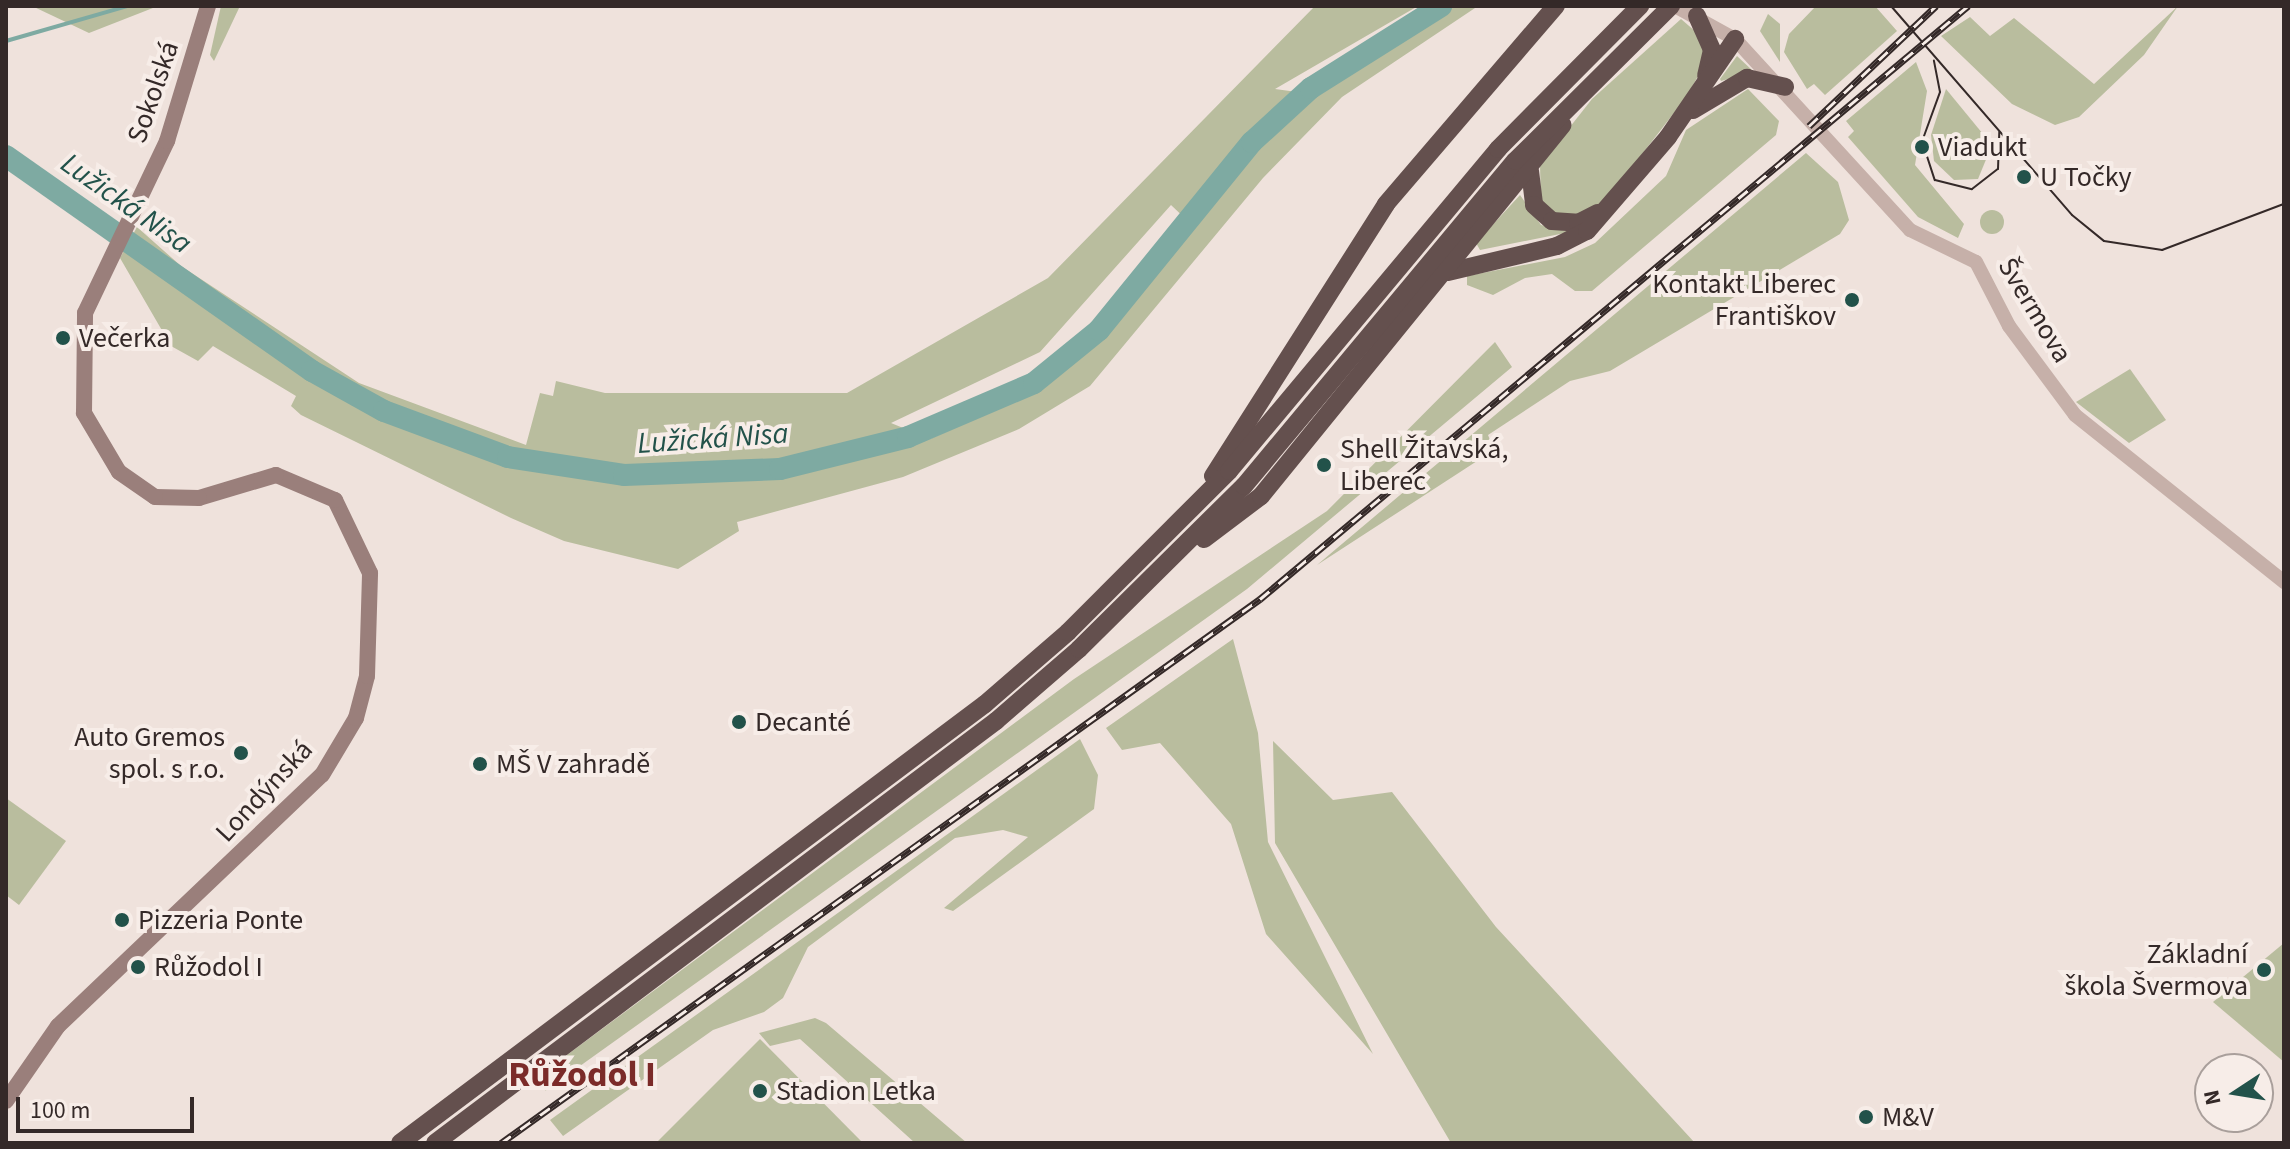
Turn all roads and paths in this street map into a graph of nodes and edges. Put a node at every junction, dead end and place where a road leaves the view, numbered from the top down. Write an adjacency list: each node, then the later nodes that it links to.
1 (208, 6): 12 (main road, Sokolská)
2 (1556, 6): 14 (highway)
3 (1640, 6): 14 (highway)
4 (1673, 6): 5 (street, Švermova); 7 (highway)
5 (1697, 16): 6 (street, Švermova); 9 (highway)
6 (1735, 39): 8 (street, Švermova); 9 (highway)
7 (1605, 70): 10 (highway); 15 (highway)
8 (1785, 87): 9 (highway); 16 (street, Švermova)
9 (1681, 119): 11 (highway)
10 (1530, 171): 11 (highway); 13 (highway)
11 (1618, 201): 13 (highway)
12 (120, 234): 17 (main road, Londýnská)
13 (1444, 274): 15 (highway)
14 (1185, 518): 18 (highway)
15 (1184, 551): 19 (highway)
16 (2284, 582)
17 (6, 1101)
18 (400, 1143)
19 (435, 1143)

